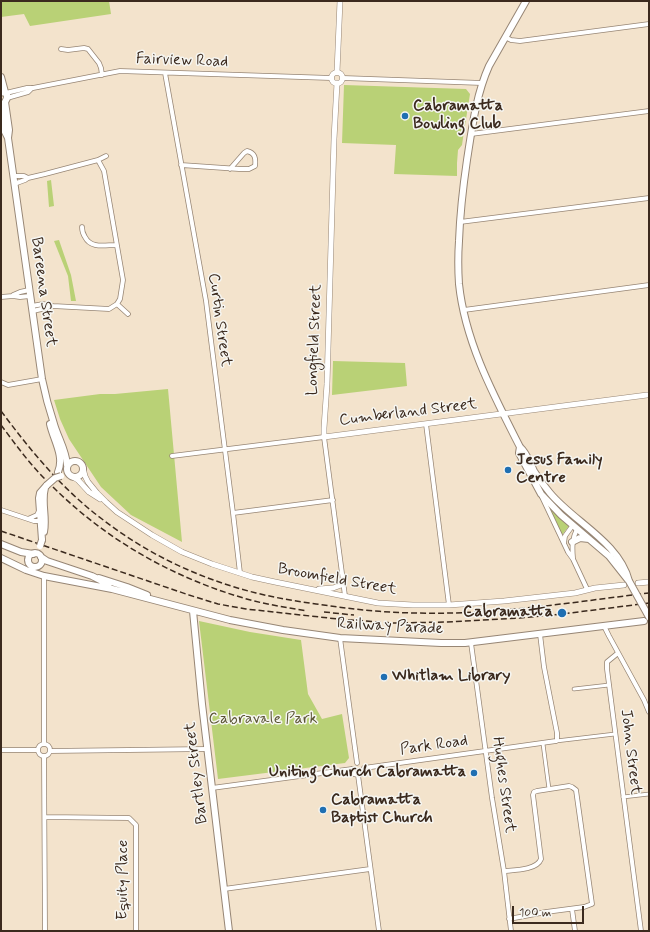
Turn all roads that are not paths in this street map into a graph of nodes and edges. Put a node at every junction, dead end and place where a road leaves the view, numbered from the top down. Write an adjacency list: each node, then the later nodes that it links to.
1 (340, 1): 6 (street)
2 (526, 1): 4 (main road)
3 (649, 24): 4 (street)
4 (505, 37): 13 (main road)
5 (61, 49): 8 (street)
6 (338, 72): 10 (street); 11 (street)
7 (165, 73): 8 (street, Fairview Road); 10 (street, Fairview Road); 21 (street, Curtin Street)
8 (102, 75): 14 (street, Fairview Road)
9 (1, 76): 14 (main road, Bareena Street)
10 (331, 78): 12 (street)
11 (342, 78): 12 (street); 13 (street)
12 (337, 83): 43 (street, Longfield Street)
13 (482, 83): 17 (main road)
14 (4, 97): 18 (main road, Bareena Street)
15 (1, 110): 18 (main road, Bareena Street)
16 (649, 111): 17 (street)
17 (471, 134): 27 (main road)
18 (8, 138): 23 (main road, Bareena Street)
19 (106, 156): 20 (street)
20 (98, 160): 24 (street); 29 (street)
21 (181, 165): 22 (street); 46 (street, Curtin Street)
22 (230, 168): 22 (street)
23 (13, 176): 24 (street); 25 (main road, Bareena Street)
24 (28, 178): 25 (street)
25 (14, 184): 31 (main road, Bareena Street)
26 (649, 198): 27 (street)
27 (460, 222): 35 (main road)
28 (82, 227): 29 (street)
29 (116, 245): 33 (street)
30 (649, 286): 35 (street)
31 (30, 293): 32 (street); 34 (main road, Bareena Street)
32 (1, 297)
33 (117, 304): 34 (street); 36 (street)
34 (32, 308): 37 (main road, Bareena Street)
35 (464, 310): 41 (main road)
36 (128, 314)
37 (42, 379): 38 (street); 40 (main road, Bareena Street)
38 (1, 382)
39 (648, 395): 41 (street, Cumberland Street)
40 (47, 400): 45 (main road, Bareena Street); 51 (main road)
41 (503, 414): 42 (street, Cumberland Street); 44 (main road)
42 (426, 424): 43 (street, Cumberland Street); 91 (street)
43 (324, 437): 46 (street, Cumberland Street); 54 (street, Longfield Street)
44 (520, 447): 53 (main road); 62 (main road)
45 (64, 448): 48 (main road, Bareena Street); 49 (main road, Bareena Street)
46 (224, 450): 47 (street, Cumberland Street); 58 (street, Curtin Street)
47 (172, 456)
48 (78, 461): 49 (main road); 50 (main road)
49 (67, 466): 51 (main road); 52 (main road)
50 (83, 468): 52 (main road); 55 (street)
51 (57, 476): 52 (main road); 57 (main road, bridge)
52 (72, 476): 55 (street)
53 (541, 494): 63 (main road); 69 (street)
54 (333, 500): 58 (street); 85 (street, Longfield Street)
55 (110, 507): 79 (street, Broomfield Street)
56 (1, 510): 60 (street)
57 (42, 510): 59 (street); 61 (main road); 64 (main road)
58 (234, 513): 79 (street, Curtin Street)
59 (34, 517): 60 (street); 61 (street)
60 (26, 519): 61 (street)
61 (40, 521): 64 (street); 67 (main road)
62 (580, 521): 63 (main road); 78 (main road)
63 (575, 527): 65 (main road); 66 (street); 69 (street)
64 (44, 532): 67 (main road)
65 (589, 539): 66 (main road); 78 (main road)
66 (572, 542): 74 (street)
67 (41, 543): 71 (main road); 72 (main road)
68 (1, 544): 70 (main road)
69 (564, 545): 74 (street)
70 (16, 550): 71 (main road); 75 (main road)
71 (33, 554): 72 (main road); 75 (main road)
72 (40, 556): 76 (main road); 77 (main road)
73 (1, 558): 80 (main road, Railway Parade)
74 (573, 559): 88 (street)
75 (30, 564): 77 (main road)
76 (61, 565): 77 (main road); 81 (main road)
77 (37, 566)
78 (624, 572): 82 (main road)
79 (240, 573): 87 (street, Broomfield Street)
80 (44, 576): 86 (main road, Railway Parade); 106 (street)
81 (92, 576): 86 (main road); 90 (main road, Railway Parade)
82 (626, 582): 88 (street, Broomfield Street); 93 (main road, bridge)
83 (649, 582): 84 (street)
84 (638, 583)
85 (344, 584): 87 (street); 89 (street, Longfield Street)
86 (112, 589): 90 (main road, Railway Parade)
87 (312, 589): 89 (street, Broomfield Street)
88 (587, 589): 91 (street, Broomfield Street)
89 (345, 596): 91 (street, Broomfield Street)
90 (161, 602): 92 (main road, Railway Parade)
91 (449, 605)
92 (193, 611): 96 (main road, Railway Parade); 108 (main road, Bartley Street)
93 (647, 619): 94 (main road, Railway Parade)
94 (604, 626): 95 (main road, Railway Parade); 98 (street)
95 (540, 634): 97 (main road, Railway Parade); 105 (street)
96 (340, 638): 97 (main road, Railway Parade); 114 (street)
97 (471, 643): 112 (street, Hughes Street)
98 (618, 653): 99 (street, John Street); 101 (street)
99 (609, 685): 100 (street); 104 (street, John Street)
100 (574, 689)
101 (644, 700): 102 (street); 103 (street)
102 (649, 704)
103 (649, 712)
104 (615, 734): 105 (street); 121 (street, John Street)
105 (556, 741): 107 (street, Park Road)
106 (44, 744): 110 (street); 111 (street)
107 (543, 744): 112 (street, Park Road); 119 (street)
108 (207, 749): 111 (street); 118 (main road, Bartley Street)
109 (1, 750): 110 (street)
110 (38, 750): 113 (street)
111 (50, 750): 113 (street)
112 (486, 752): 115 (street, Park Road); 124 (street, Hughes Street)
113 (44, 756): 122 (street)
114 (357, 763): 115 (street); 116 (street)
115 (364, 768): 117 (street)
116 (352, 769): 117 (street); 118 (street)
117 (358, 775): 123 (street)
118 (212, 788): 125 (main road, Bartley Street)
119 (550, 789): 124 (street); 126 (street)
120 (649, 794): 121 (street)
121 (623, 797): 134 (street, John Street)
122 (45, 817): 128 (street); 129 (street, Equity Place)
123 (370, 869): 125 (street); 131 (street)
124 (504, 871): 127 (street, Hughes Street)
125 (224, 889): 130 (main road, Bartley Street)
126 (572, 909): 127 (street); 133 (street)
127 (509, 919): 132 (street, Hughes Street)
128 (45, 931)
129 (136, 931)
130 (229, 931)
131 (379, 931)
132 (511, 931)
133 (575, 931)
134 (641, 931)

